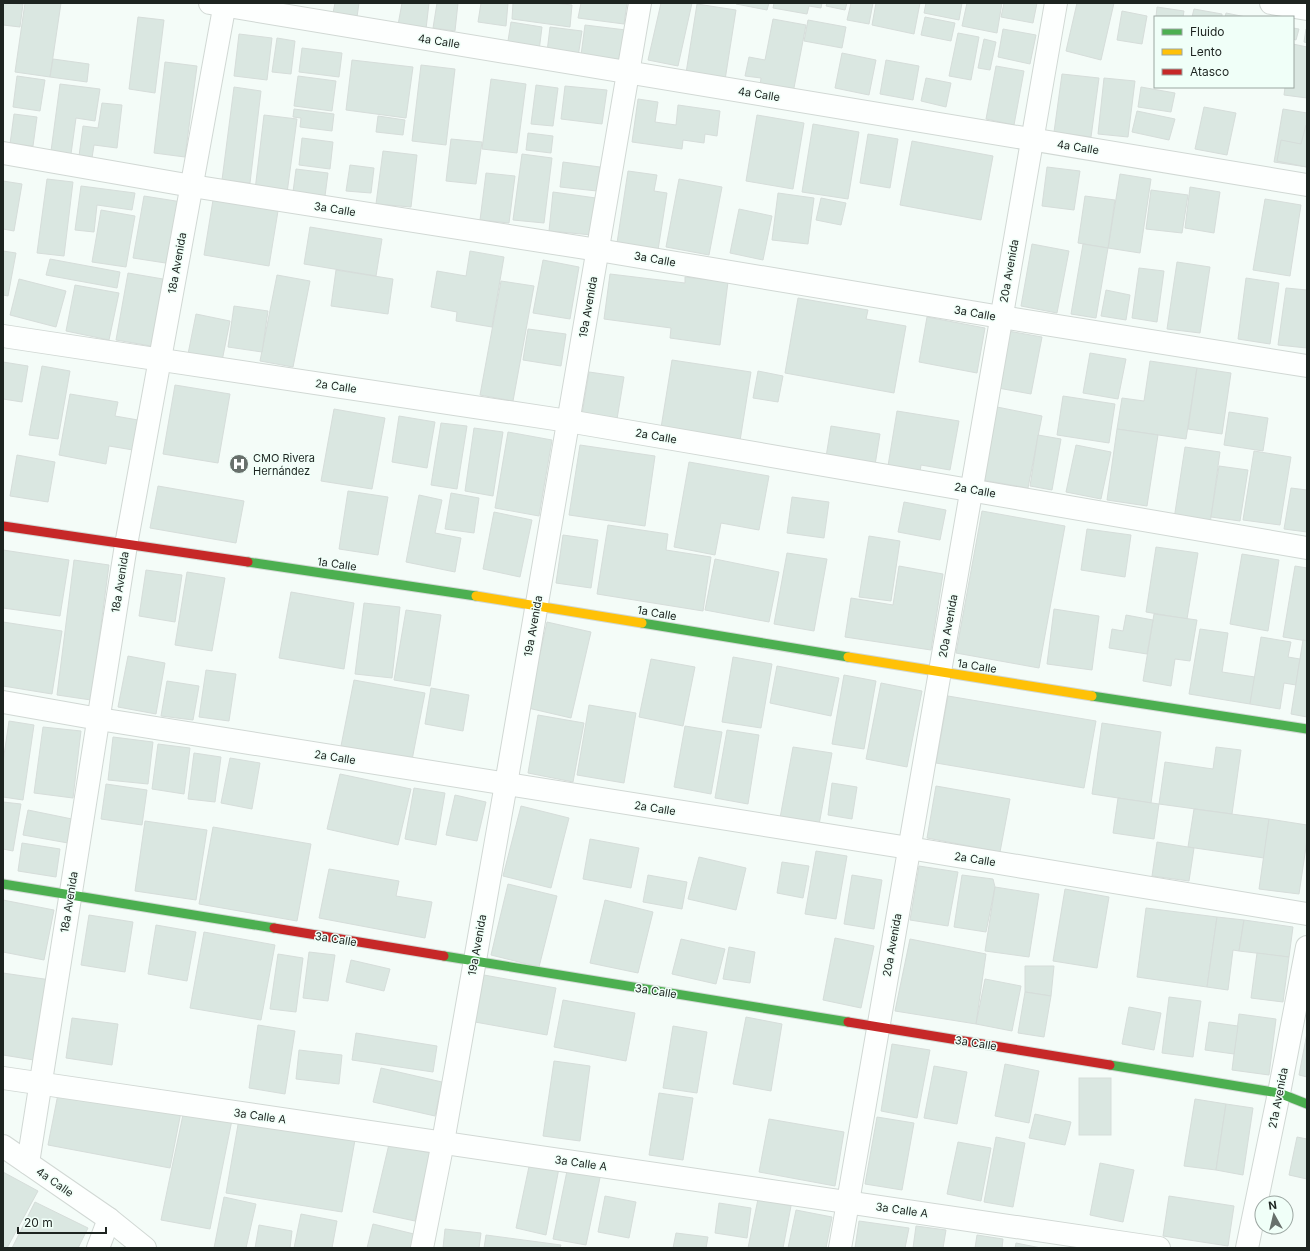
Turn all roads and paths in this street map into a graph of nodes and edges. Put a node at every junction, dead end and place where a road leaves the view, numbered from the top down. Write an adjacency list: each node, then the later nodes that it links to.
1 (640, 3): 6 (street, 19a Avenida)
2 (1056, 3): 7 (street, 20a Avenida)
3 (1270, 3): 5 (street)
4 (220, 4): 6 (street, 4a Calle); 10 (street, 18a Avenida)
5 (1307, 9)
6 (628, 72): 7 (street, 4a Calle); 11 (street, 19a Avenida)
7 (1032, 139): 9 (street, 4a Calle); 12 (street, 20a Avenida)
8 (3, 153): 10 (street, 3a Calle)
9 (1307, 185)
10 (192, 186): 11 (street, 3a Calle); 14 (street, 18a Avenida)
11 (598, 250): 12 (street, 3a Calle); 16 (street, 19a Avenida)
12 (1001, 317): 15 (street, 3a Calle); 17 (street, 20a Avenida)
13 (3, 336): 14 (street, 2a Calle)
14 (160, 360): 16 (street, 2a Calle); 19 (street, 18a Avenida)
15 (1307, 366)
16 (568, 421): 17 (street, 2a Calle); 21 (street, 19a Avenida)
17 (971, 489): 20 (street, 2a Calle); 22 (street, 20a Avenida)
18 (3, 526): 19 (street, 1a Calle)
19 (126, 545): 21 (street, 1a Calle); 24 (street, 18a Avenida)
20 (1307, 548)
21 (537, 605): 22 (street, 1a Calle); 26 (street, 19a Avenida)
22 (940, 673): 25 (street, 1a Calle); 27 (street, 20a Avenida)
23 (3, 702): 24 (street, 2a Calle)
24 (99, 719): 26 (street, 2a Calle); 29 (street, 18a Avenida)
25 (1307, 729)
26 (506, 784): 27 (street, 2a Calle); 32 (street, 19a Avenida)
27 (909, 848): 30 (street, 2a Calle); 33 (street, 20a Avenida)
28 (3, 884): 29 (street, 3a Calle)
29 (70, 895): 32 (street, 3a Calle); 35 (street, 18a Avenida)
30 (1307, 914)
31 (1307, 947): 36 (street, 21a Avenida)
32 (474, 962): 33 (street, 3a Calle); 38 (street, 19a Avenida)
33 (878, 1027): 36 (street, 3a Calle); 41 (street, 20a Avenida)
34 (3, 1078): 35 (street, 3a Calle A)
35 (40, 1083): 38 (street, 3a Calle A); 40 (street, 18a Avenida)
36 (1280, 1094): 37 (street, 3a Calle); 48 (street, 21a Avenida)
37 (1307, 1104)
38 (443, 1142): 41 (street, 3a Calle A); 45 (street, 19a Avenida)
39 (3, 1146): 40 (street, 4a Calle)
40 (28, 1163): 42 (street, 4a Calle)
41 (848, 1202): 46 (street, 20a Avenida); 47 (street, 3a Calle A)
42 (109, 1219): 43 (street); 44 (street, 4a Calle)
43 (98, 1248)
44 (145, 1248)
45 (422, 1248)
46 (840, 1248)
47 (1159, 1248)
48 (1247, 1248)

